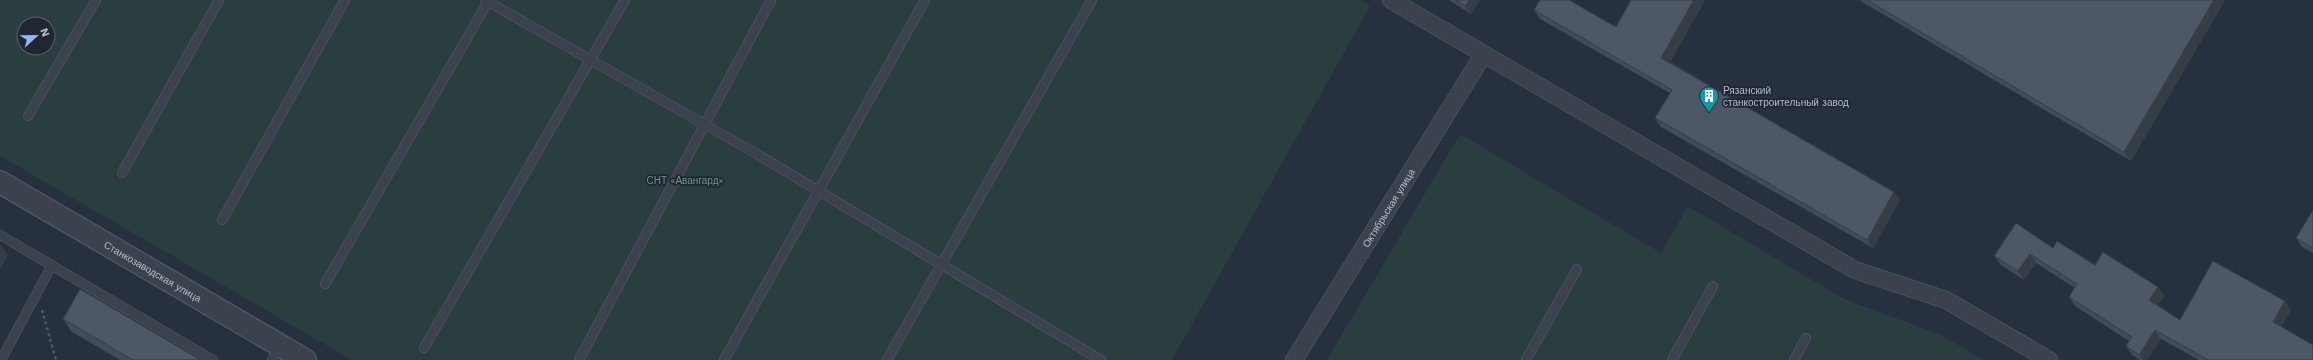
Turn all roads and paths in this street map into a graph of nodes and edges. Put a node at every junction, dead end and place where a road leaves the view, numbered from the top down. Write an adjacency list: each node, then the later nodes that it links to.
1 (96, 0): 12 (lane)
2 (219, 0): 14 (lane)
3 (345, 0): 17 (lane)
4 (625, 0): 11 (lane)
5 (771, 0): 13 (lane)
6 (925, 0): 16 (lane)
7 (1092, 0): 20 (lane)
8 (1390, 0): 10 (street)
9 (487, 1): 11 (lane); 22 (lane)
10 (1482, 55): 34 (street, Октябрьская улица); 38 (street)
11 (591, 60): 13 (lane); 25 (lane)
12 (28, 116)
13 (705, 124): 16 (lane); 30 (lane)
14 (122, 173)
15 (0, 182): 26 (street, Станкозаводская улица)
16 (820, 192): 20 (lane); 31 (lane)
17 (222, 220)
18 (0, 235): 19 (lane)
19 (52, 265): 27 (lane); 28 (lane)
20 (943, 265): 32 (lane); 33 (lane)
21 (1577, 269): 35 (lane)
22 (326, 284)
23 (1713, 286): 36 (lane)
24 (1806, 338): 37 (lane)
25 (424, 348)
26 (275, 352): 29 (street, Станкозаводская улица)
27 (1, 360)
28 (213, 360)
29 (305, 360)
30 (578, 360)
31 (724, 360)
32 (887, 360)
33 (1100, 360)
34 (1294, 360)
35 (1526, 360)
36 (1672, 360)
37 (1794, 360)
38 (2049, 360)

